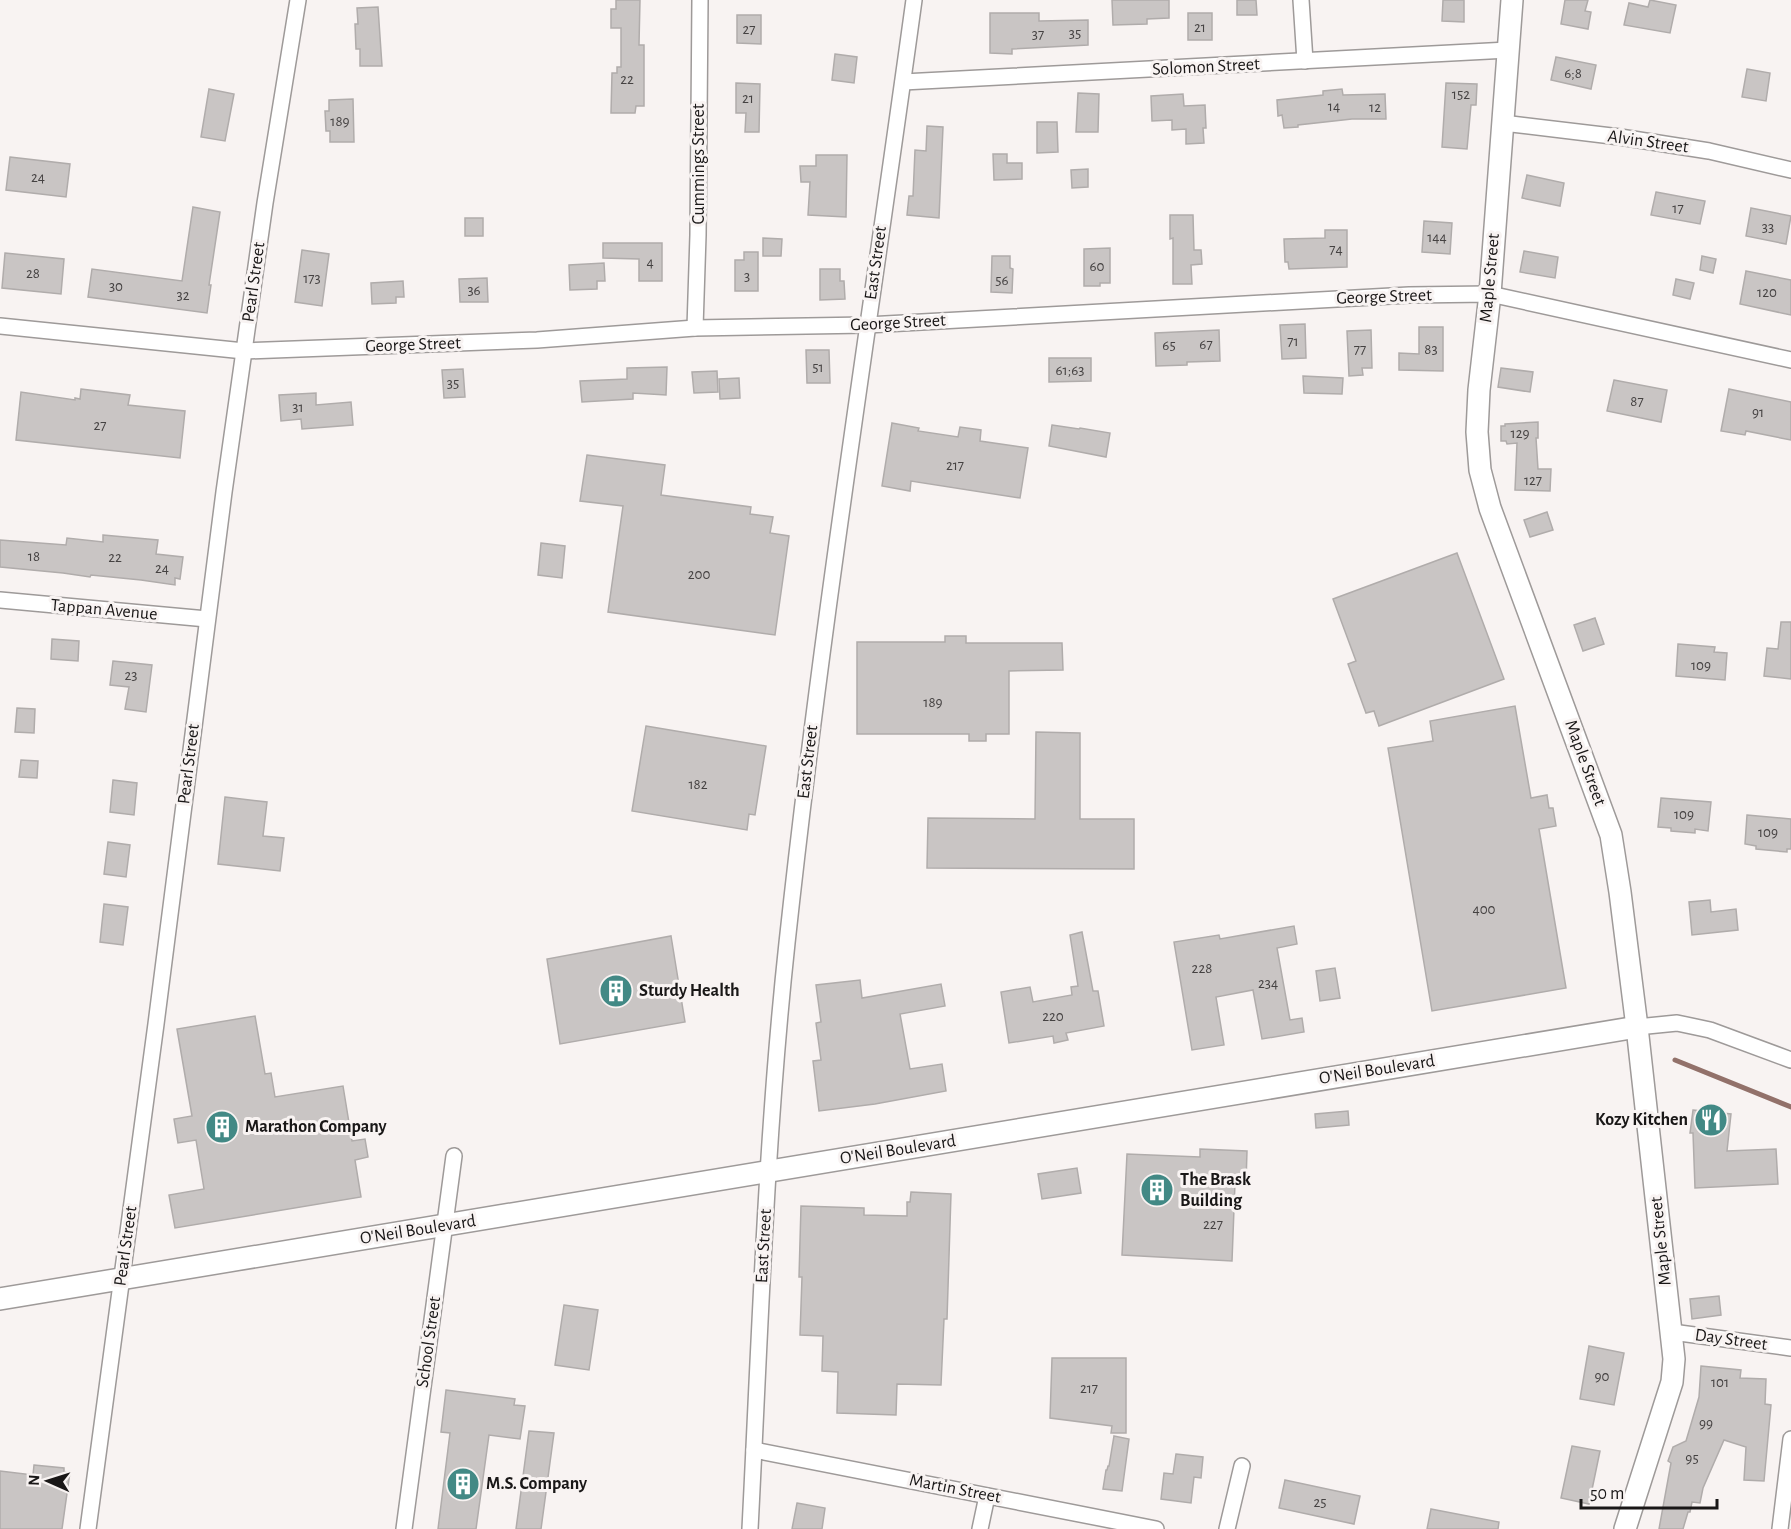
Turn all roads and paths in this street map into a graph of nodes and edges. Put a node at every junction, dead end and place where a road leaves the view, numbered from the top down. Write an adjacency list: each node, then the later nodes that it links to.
1 (298, 0): 15 (street, Pearl Street)
2 (700, 0): 14 (street, Cummings Street)
3 (914, 0): 8 (street, East Street)
4 (1301, 0): 7 (street)
5 (1512, 0): 6 (main road, Maple Street)
6 (1508, 50): 7 (street, Solomon Street); 9 (main road, Maple Street)
7 (1305, 62): 8 (street, Solomon Street)
8 (903, 82): 12 (street, East Street)
9 (1503, 123): 10 (street, Alvin Street); 11 (main road, Maple Street)
10 (1791, 170)
11 (1490, 294): 12 (street, George Street); 16 (street, George Street); 19 (main road, Maple Street)
12 (867, 325): 14 (street, George Street); 22 (street, East Street)
13 (0, 326): 15 (street, George Street)
14 (695, 328): 15 (street, George Street)
15 (244, 351): 18 (street, Pearl Street)
16 (1791, 360)
17 (0, 600): 18 (street, Tappan Avenue)
18 (207, 619): 24 (street, Pearl Street)
19 (1637, 1027): 20 (street, O'Neil Boulevard); 22 (main road, O'Neil Boulevard); 26 (main road, Maple Street)
20 (1791, 1060)
21 (454, 1156): 23 (street, School Street)
22 (768, 1171): 23 (main road, O'Neil Boulevard); 29 (street, East Street)
23 (445, 1225): 24 (main road, O'Neil Boulevard); 33 (street, School Street)
24 (121, 1279): 25 (main road, O'Neil Boulevard); 32 (street, Pearl Street)
25 (0, 1299)
26 (1671, 1332): 27 (street, Day Street); 38 (main road, Maple Street)
27 (1791, 1348)
28 (1791, 1439): 39 (street)
29 (754, 1450): 31 (street, Martin Street); 34 (street, East Street)
30 (1242, 1466): 37 (street)
31 (987, 1496): 35 (street); 36 (street, Martin Street)
32 (88, 1529)
33 (404, 1529)
34 (750, 1529)
35 (980, 1529)
36 (1156, 1529)
37 (1227, 1529)
38 (1625, 1529)
39 (1780, 1529)

